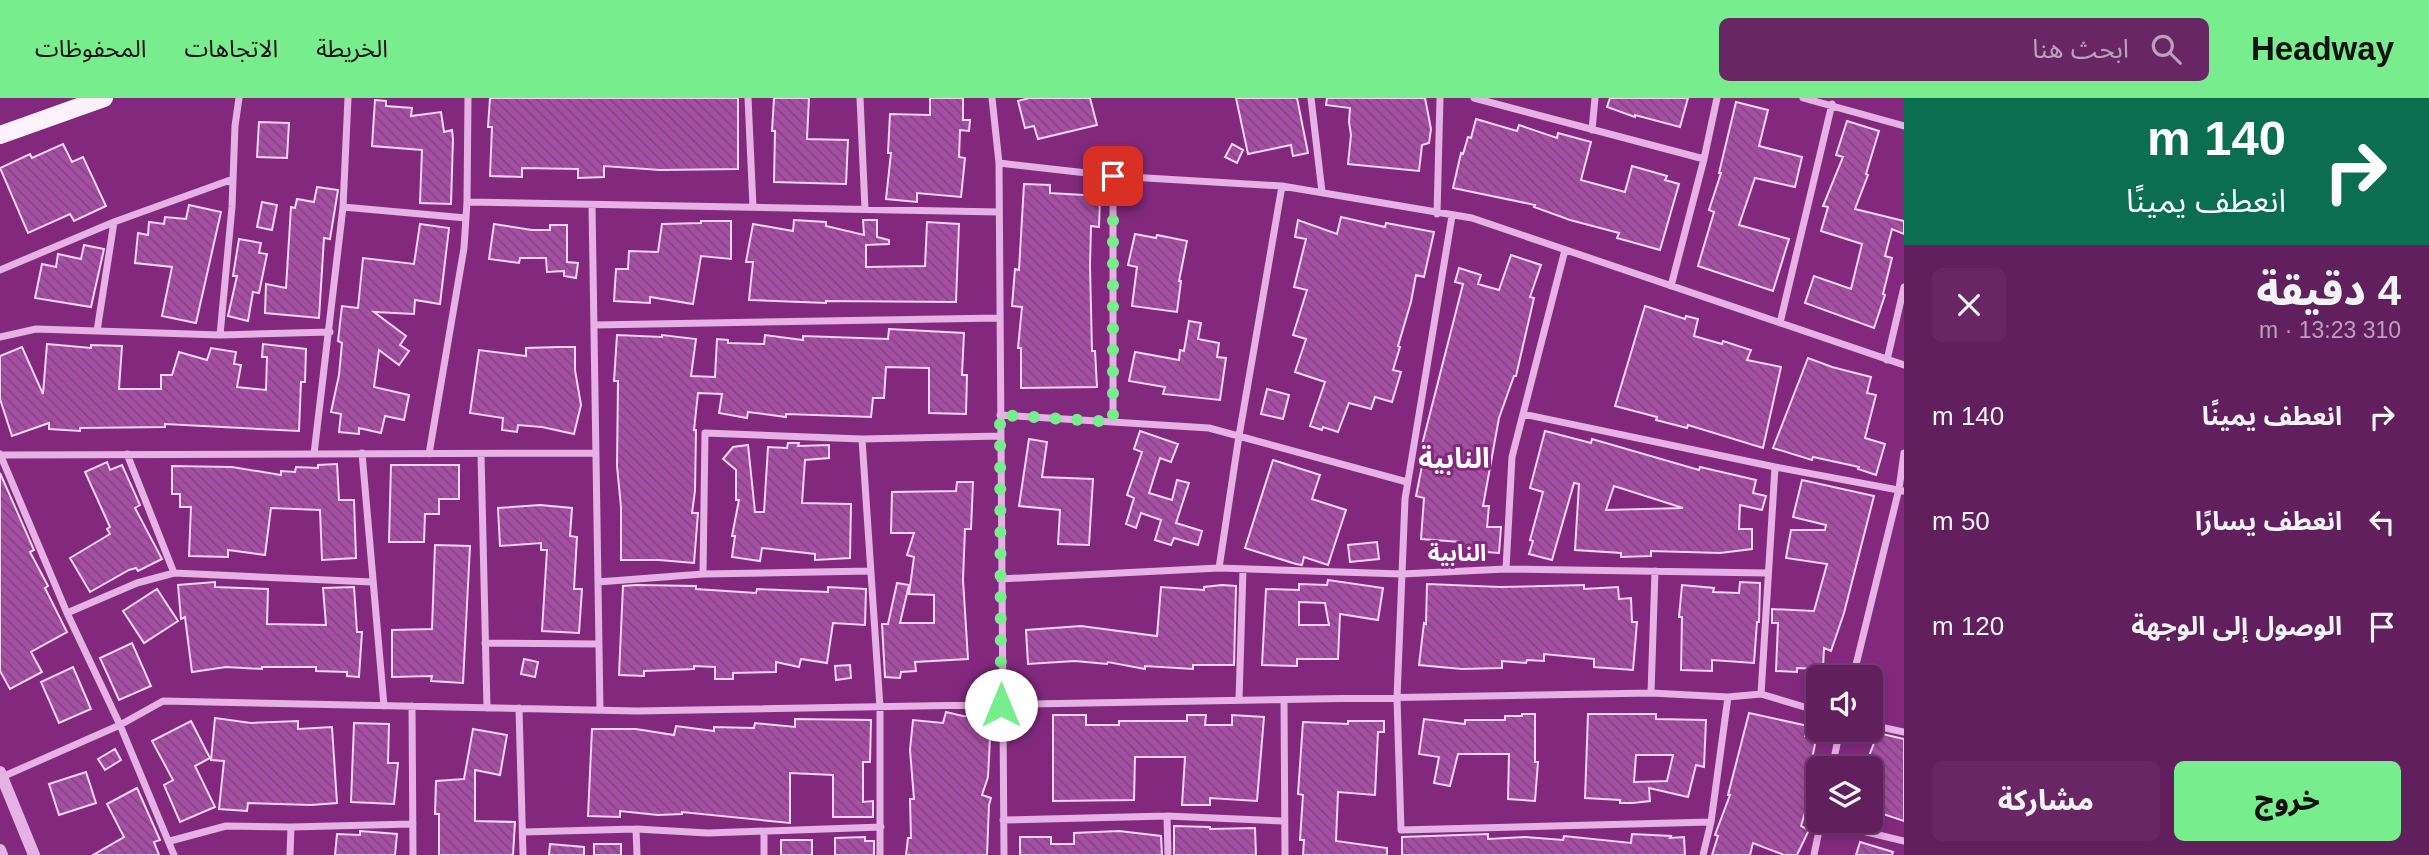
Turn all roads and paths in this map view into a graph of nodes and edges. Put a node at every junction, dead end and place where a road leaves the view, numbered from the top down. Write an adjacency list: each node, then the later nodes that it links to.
1 (104, 98): 17 (main road)
2 (239, 98): 21 (street)
3 (348, 98): 26 (street)
4 (468, 98): 24 (street)
5 (748, 98): 27 (street)
6 (860, 98): 28 (street)
7 (992, 98): 19 (street)
8 (1311, 98): 23 (street)
9 (1440, 98): 30 (street)
10 (1474, 98): 16 (street)
11 (1595, 98): 16 (street)
12 (1717, 98): 18 (street)
13 (1803, 98): 14 (street)
14 (1832, 104): 15 (street); 39 (street)
15 (1904, 126)
16 (1592, 130): 18 (street)
17 (0, 135)
18 (1704, 159): 36 (street)
19 (999, 163): 20 (street); 29 (street)
20 (1113, 176): 22 (street); 49 (street)
21 (233, 179): 33 (street); 43 (street)
22 (1282, 186): 23 (street); 51 (street)
23 (1322, 192): 30 (street)
24 (467, 202): 25 (street); 32 (street)
25 (592, 205): 27 (street); 40 (street)
26 (343, 207): 32 (street); 42 (street)
27 (753, 207): 28 (street)
28 (865, 209): 29 (street)
29 (999, 212): 38 (street)
30 (1437, 214): 31 (street)
31 (1452, 216): 34 (street); 62 (street)
32 (466, 218): 59 (street)
33 (114, 222): 35 (street); 41 (street)
34 (1565, 250): 36 (street); 47 (street)
35 (0, 270)
36 (1671, 286): 39 (street)
37 (1904, 287): 45 (street)
38 (999, 318): 40 (street); 48 (street)
39 (1780, 323): 45 (street)
40 (594, 325): 54 (street)
41 (97, 331): 43 (street); 44 (street)
42 (330, 332): 43 (street); 58 (street)
43 (220, 335)
44 (0, 337)
45 (1887, 360): 46 (street)
46 (1904, 365)
47 (1523, 414): 61 (street); 66 (street)
48 (1000, 415): 49 (street); 50 (street)
49 (1113, 422): 51 (street)
50 (1000, 436): 52 (street); 73 (street)
51 (1239, 436): 62 (street); 64 (street)
52 (862, 439): 67 (street); 72 (street)
53 (362, 453): 58 (street); 59 (street); 74 (street)
54 (596, 453): 60 (street); 75 (street)
55 (1904, 453): 63 (street)
56 (0, 454): 57 (street); 76 (street)
57 (127, 454): 58 (street); 69 (street)
58 (314, 454)
59 (429, 454): 60 (street)
60 (481, 454): 77 (street)
61 (1775, 467): 63 (street); 71 (street)
62 (1407, 482): 70 (street)
63 (1901, 490): 79 (street)
64 (1219, 568): 65 (street); 73 (street)
65 (1243, 569): 70 (street); 85 (street)
66 (1506, 569): 68 (street); 70 (street)
67 (870, 571): 72 (street); 89 (street)
68 (1655, 571): 71 (street); 80 (street)
69 (174, 573): 74 (street); 76 (street)
70 (1402, 573): 83 (street)
71 (1767, 573): 81 (street)
72 (704, 574): 75 (street)
73 (1000, 579): 86 (street)
74 (372, 582): 87 (street)
75 (598, 582): 78 (street)
76 (66, 613): 94 (street)
77 (485, 643): 78 (street); 91 (street)
78 (599, 644): 93 (street)
79 (1856, 665)
80 (1651, 693): 82 (street); 83 (street)
81 (1761, 694): 82 (street); 90 (street)
82 (1728, 697): 101 (street)
83 (1397, 698): 84 (street); 101 (street)
84 (1284, 700): 85 (street); 100 (street)
85 (1238, 701): 86 (street)
86 (1001, 705): 89 (street); 99 (street)
87 (384, 706): 88 (street); 94 (street)
88 (412, 706): 91 (street); 102 (street)
89 (880, 707): 93 (street); 104 (street)
90 (1806, 707)
91 (486, 708): 92 (street)
92 (519, 708): 93 (street); 106 (street)
93 (600, 710)
94 (120, 724): 97 (street); 110 (street)
95 (1883, 727): 96 (street)
96 (1904, 732)
97 (1, 775): 114 (street)
98 (1167, 816): 99 (street); 100 (street); 123 (street)
99 (1003, 820): 122 (street)
100 (1284, 821): 124 (street)
101 (1711, 822): 125 (street)
102 (413, 824): 103 (street); 117 (street)
103 (291, 827): 110 (street); 116 (street)
104 (881, 827): 107 (street); 121 (street)
105 (636, 829): 106 (street); 107 (street); 119 (street)
106 (523, 832): 118 (street)
107 (764, 832): 120 (street)
108 (1819, 833): 126 (street)
109 (1871, 833): 111 (street)
110 (170, 841): 115 (street)
111 (1904, 841)
112 (0, 849): 113 (street)
113 (2, 855)
114 (34, 855)
115 (174, 855)
116 (290, 855)
117 (413, 855)
118 (523, 855)
119 (637, 855)
120 (764, 855)
121 (880, 855)
122 (1004, 855)
123 (1168, 855)
124 (1285, 855)
125 (1703, 855)
126 (1814, 855)

